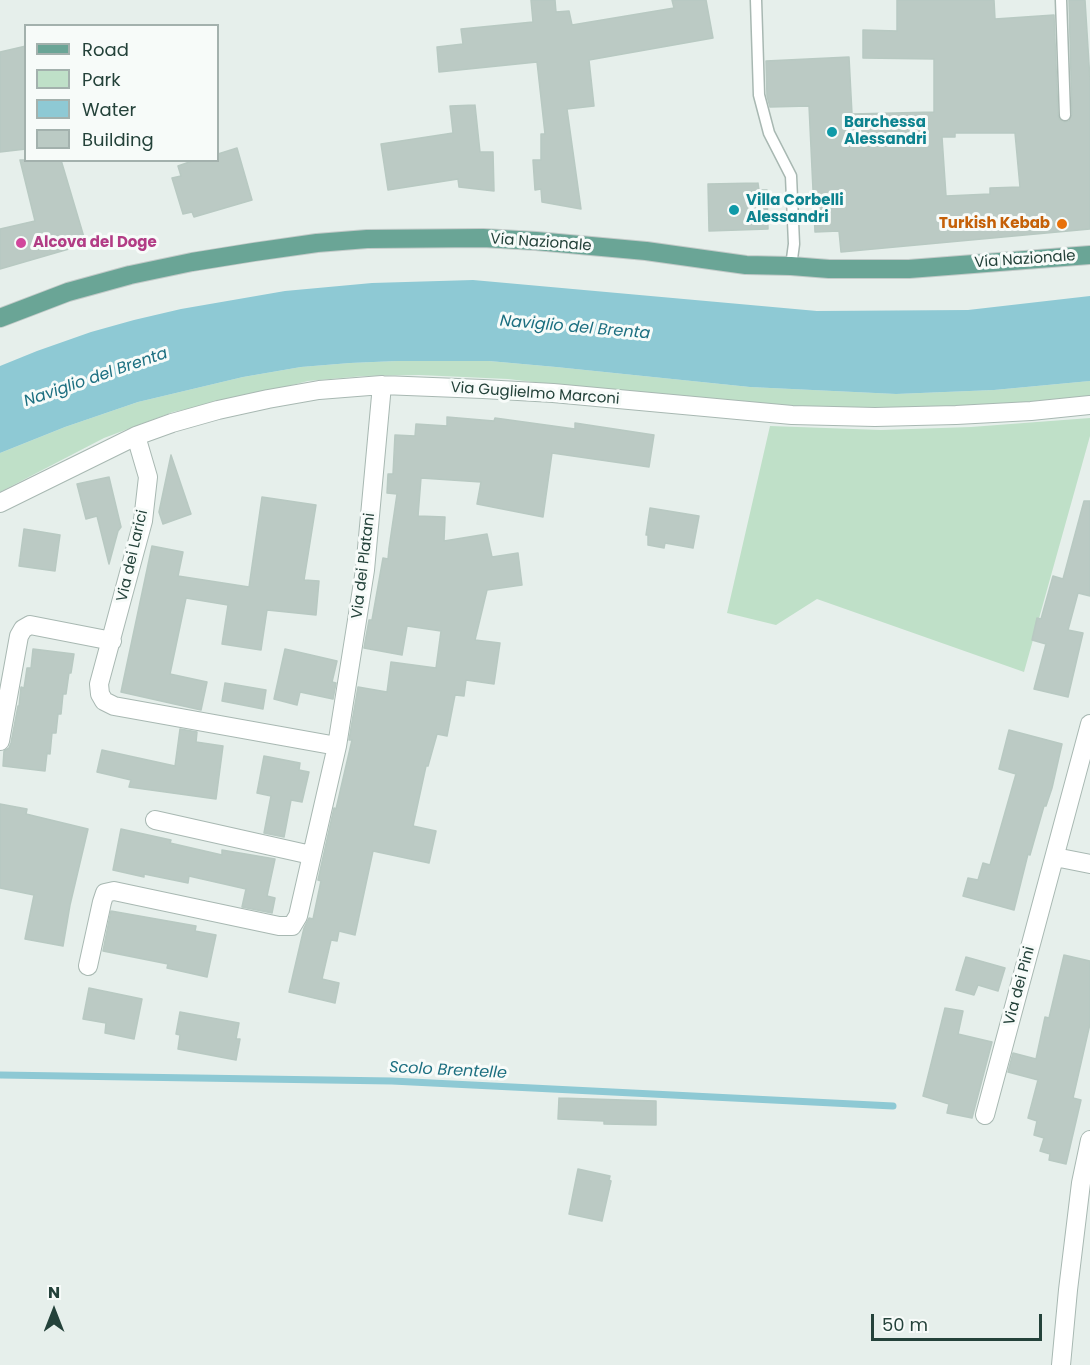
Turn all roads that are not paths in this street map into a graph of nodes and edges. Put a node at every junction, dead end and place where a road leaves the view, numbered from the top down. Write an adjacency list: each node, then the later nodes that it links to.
1 (756, 0): 5 (lane)
2 (1061, 0): 3 (lane)
3 (1065, 116)
4 (1090, 255): 5 (main road, Via Nazionale)
5 (791, 266): 6 (main road, Via Nazionale)
6 (0, 318)
7 (382, 385): 8 (street, Via Guglielmo Marconi); 9 (street, Via Guglielmo Marconi); 14 (street, Via dei Platani)
8 (1090, 405)
9 (136, 436): 10 (street, Via Guglielmo Marconi); 11 (street, Via dei Larici)
10 (0, 503)
11 (111, 641): 13 (street); 14 (street, Via dei Larici)
12 (1090, 724): 17 (street, Via dei Pini)
13 (0, 741)
14 (337, 746): 16 (street, Via dei Platani)
15 (154, 820): 16 (street)
16 (311, 855): 19 (street, Via dei Platani)
17 (1055, 857): 18 (street); 20 (street, Via dei Pini)
18 (1090, 864)
19 (88, 966)
20 (985, 1115)
21 (1090, 1140): 22 (street)
22 (1061, 1365)

